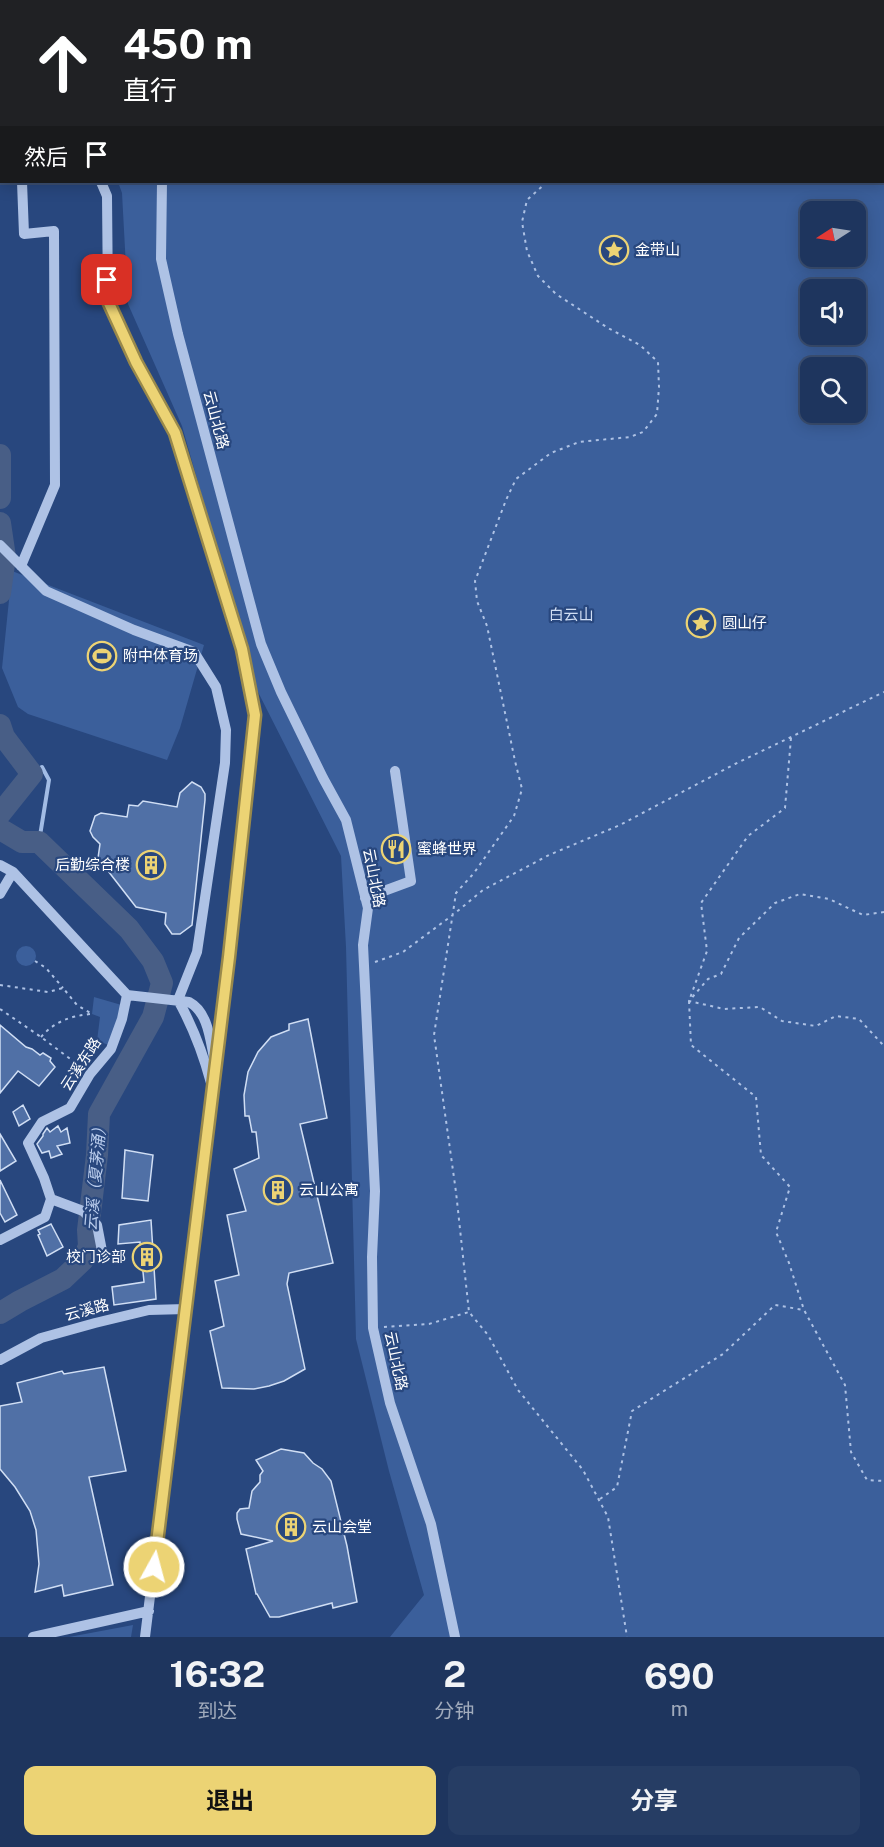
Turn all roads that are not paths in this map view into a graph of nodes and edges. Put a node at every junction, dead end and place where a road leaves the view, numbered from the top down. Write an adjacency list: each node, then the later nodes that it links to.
1 (22, 183): 5 (street)
2 (101, 183): 7 (street)
3 (162, 183): 6 (street, 云山北路)
4 (0, 545): 5 (street)
5 (21, 566): 14 (street)
6 (261, 644): 7 (street); 12 (street, 云山北路)
7 (242, 649): 15 (street)
8 (395, 771): 12 (street)
9 (0, 865): 10 (street)
10 (13, 873): 11 (street); 13 (street)
11 (0, 894)
12 (365, 898): 25 (street, 云山北路)
13 (126, 995): 14 (street); 17 (street, 云溪东路)
14 (178, 1000): 15 (street); 16 (street)
15 (216, 1067): 16 (street)
16 (213, 1089): 20 (street)
17 (51, 1199): 18 (street); 19 (street)
18 (0, 1240)
19 (102, 1251)
20 (186, 1309): 21 (street, 云溪路); 22 (street)
21 (0, 1360)
22 (148, 1611): 23 (street); 24 (street)
23 (33, 1637)
24 (146, 1637)
25 (455, 1637)

